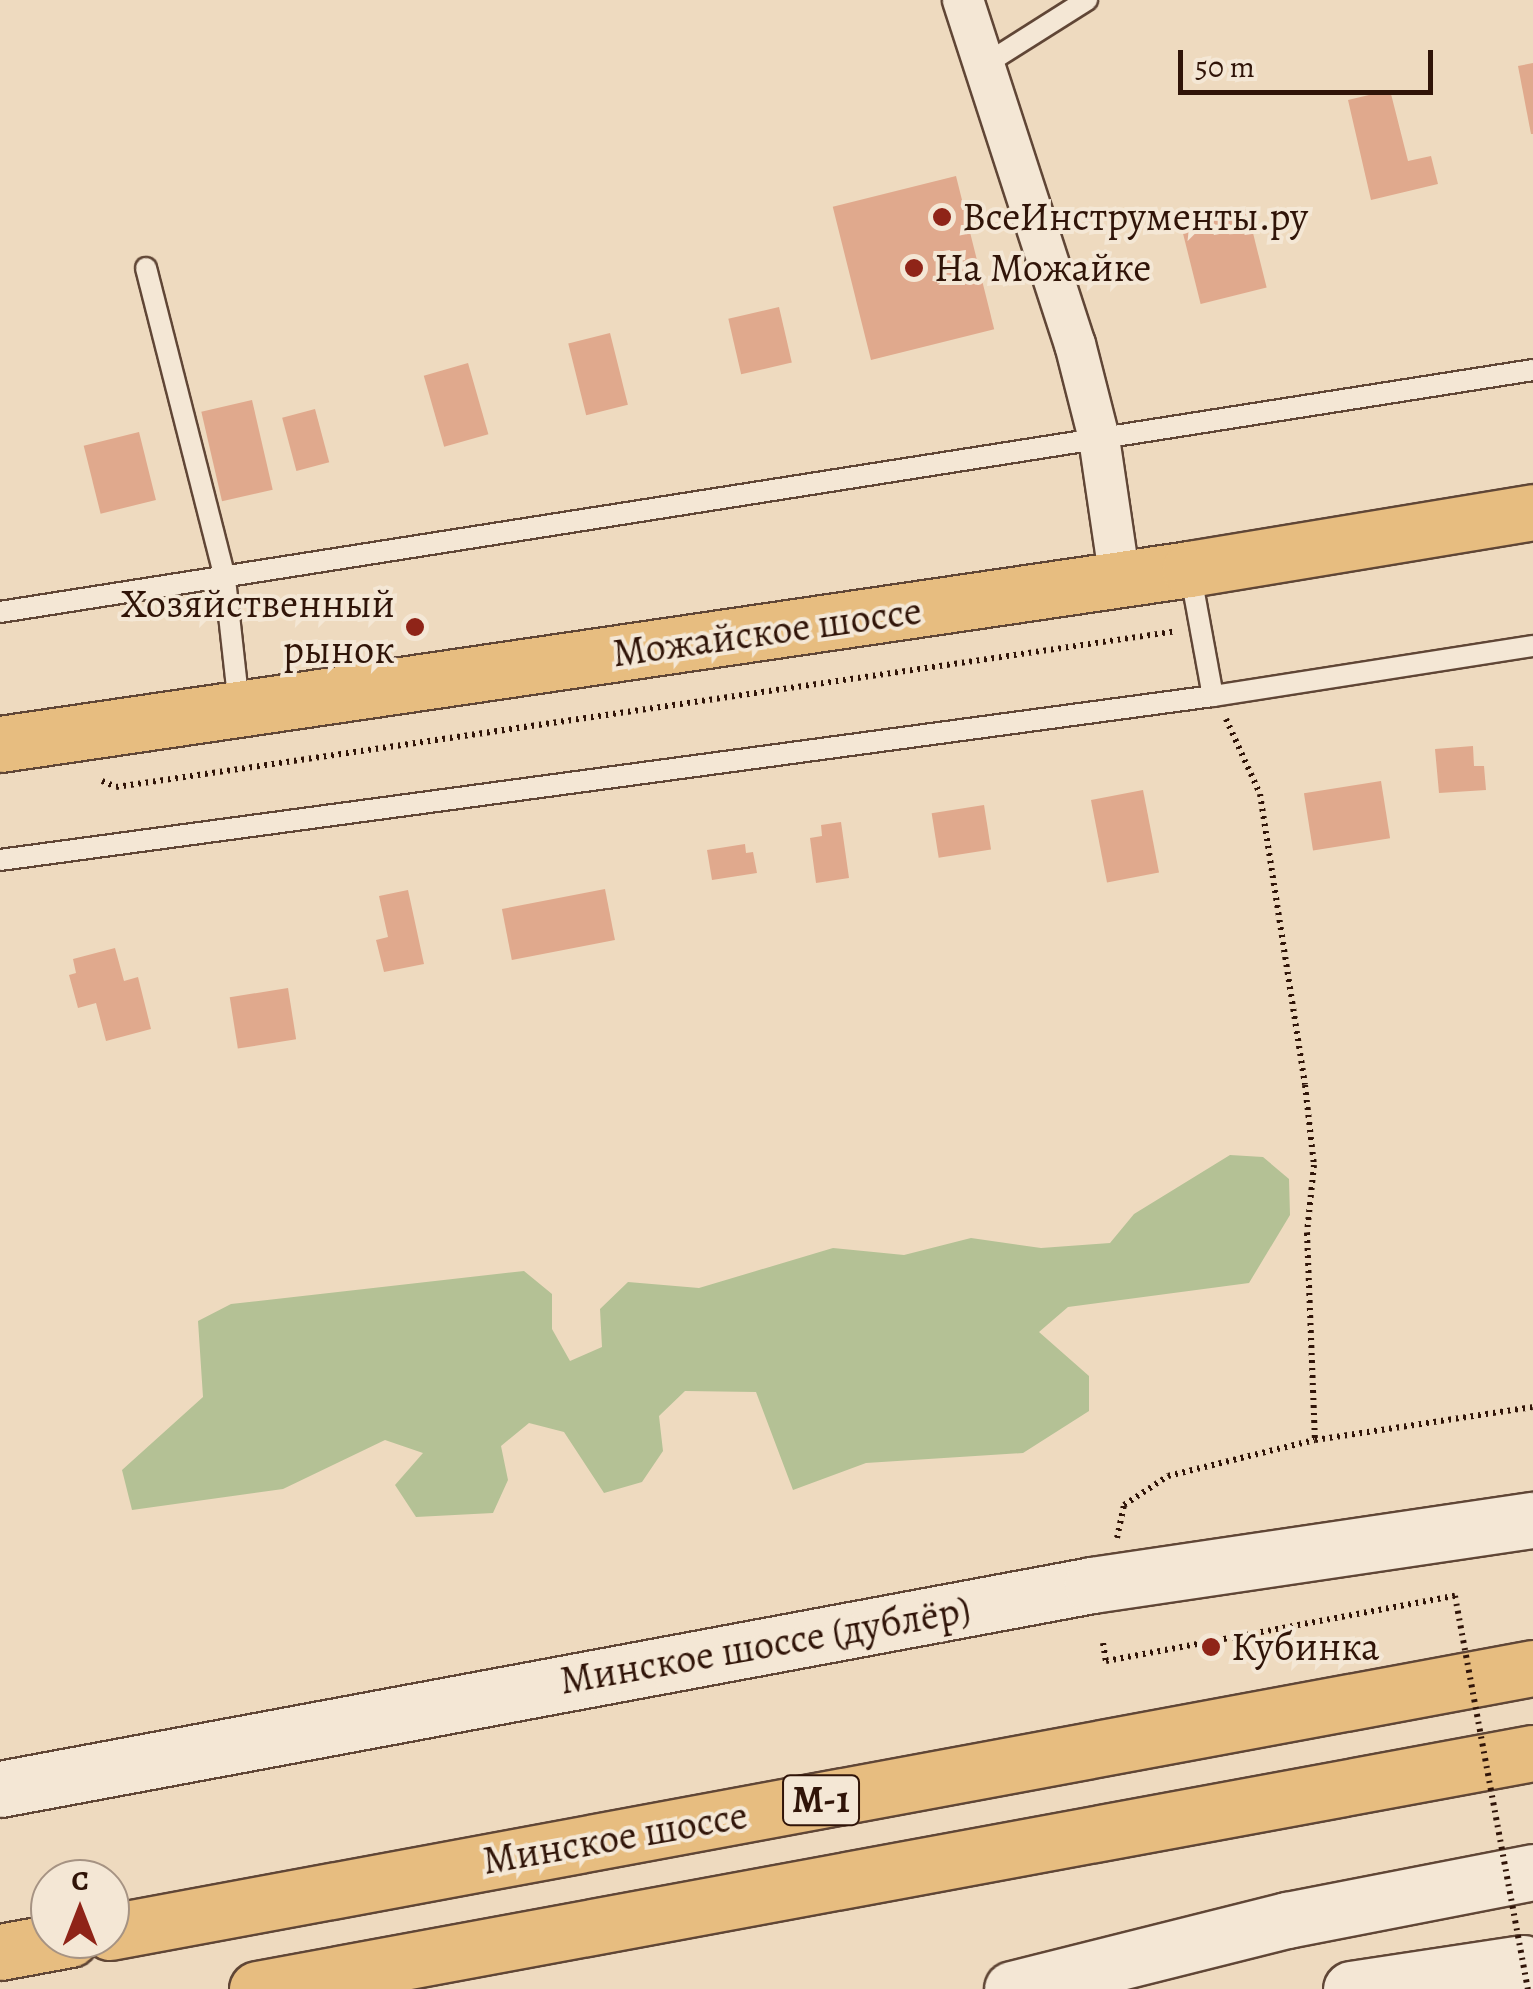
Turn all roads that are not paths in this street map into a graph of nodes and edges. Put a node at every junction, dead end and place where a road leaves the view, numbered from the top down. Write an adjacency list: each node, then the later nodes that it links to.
1 (962, 0): 3 (street)
2 (1087, 0): 3 (lane)
3 (984, 65): 6 (street)
4 (146, 268): 9 (lane)
5 (1533, 370): 6 (lane)
6 (1099, 438): 9 (lane); 10 (street)
7 (1533, 512): 8 (main road, Можайское шоссе)
8 (1190, 570): 10 (main road, Можайское шоссе); 13 (lane)
9 (225, 578): 11 (lane); 14 (lane)
10 (1120, 580): 14 (main road, Можайское шоссе)
11 (0, 612)
12 (1533, 646): 13 (lane)
13 (1214, 696): 16 (lane)
14 (239, 710): 15 (main road, Можайское шоссе)
15 (0, 744)
16 (0, 860)
17 (1533, 1520): 20 (main road, Минское шоссе (дублёр))
18 (1533, 1668): 22 (main road, Минское шоссе / М-1)
19 (1533, 1753): 26 (main road, Минское шоссе / М-1)
20 (0, 1789)
21 (1533, 1872): 27 (main road)
22 (130, 1928)
23 (30, 1946): 24 (main road)
24 (0, 1952)
25 (1528, 1971): 28 (main road); 29 (main road)
26 (257, 1989)
27 (1012, 1989)
28 (1351, 1989)
29 (1388, 1989)

